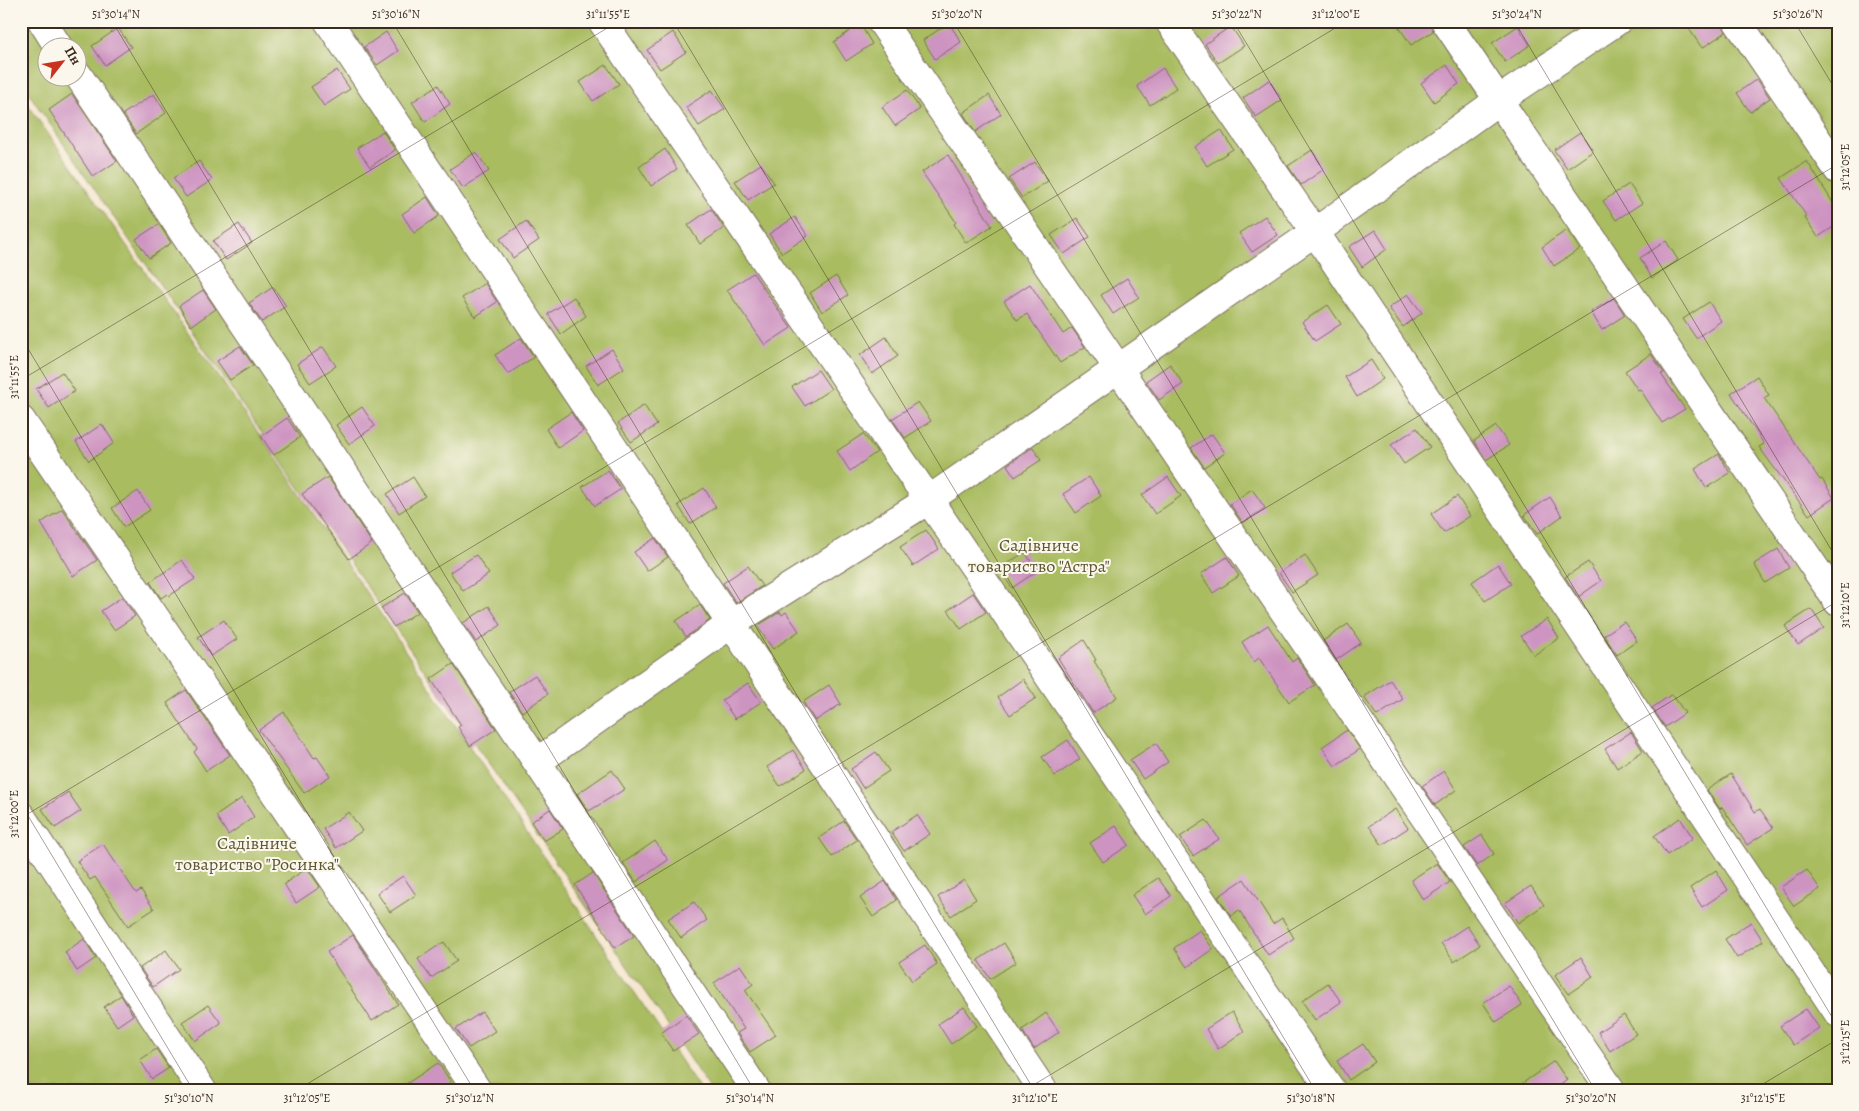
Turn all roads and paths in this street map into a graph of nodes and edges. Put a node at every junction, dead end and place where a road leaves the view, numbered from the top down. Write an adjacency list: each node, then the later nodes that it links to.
1 (42, 21): 9 (street)
2 (328, 21): 18 (street)
3 (602, 21): 16 (street)
4 (881, 21): 14 (street)
5 (1169, 21): 13 (street)
6 (1446, 21): 11 (street)
7 (1617, 21): 11 (street)
8 (1737, 21): 12 (street)
9 (53, 38)
10 (87, 88): 19 (street)
11 (1499, 100): 13 (street); 17 (street)
12 (1838, 170)
13 (1315, 232): 14 (street); 21 (street)
14 (1119, 367): 16 (street); 27 (street)
15 (26, 436): 23 (street)
16 (927, 501): 18 (street); 26 (street)
17 (1838, 602)
18 (731, 624): 19 (street); 25 (street)
19 (537, 762): 24 (street)
20 (21, 816): 22 (street)
21 (1838, 1012)
22 (202, 1090)
23 (477, 1090)
24 (756, 1090)
25 (1043, 1090)
26 (1331, 1090)
27 (1612, 1090)

